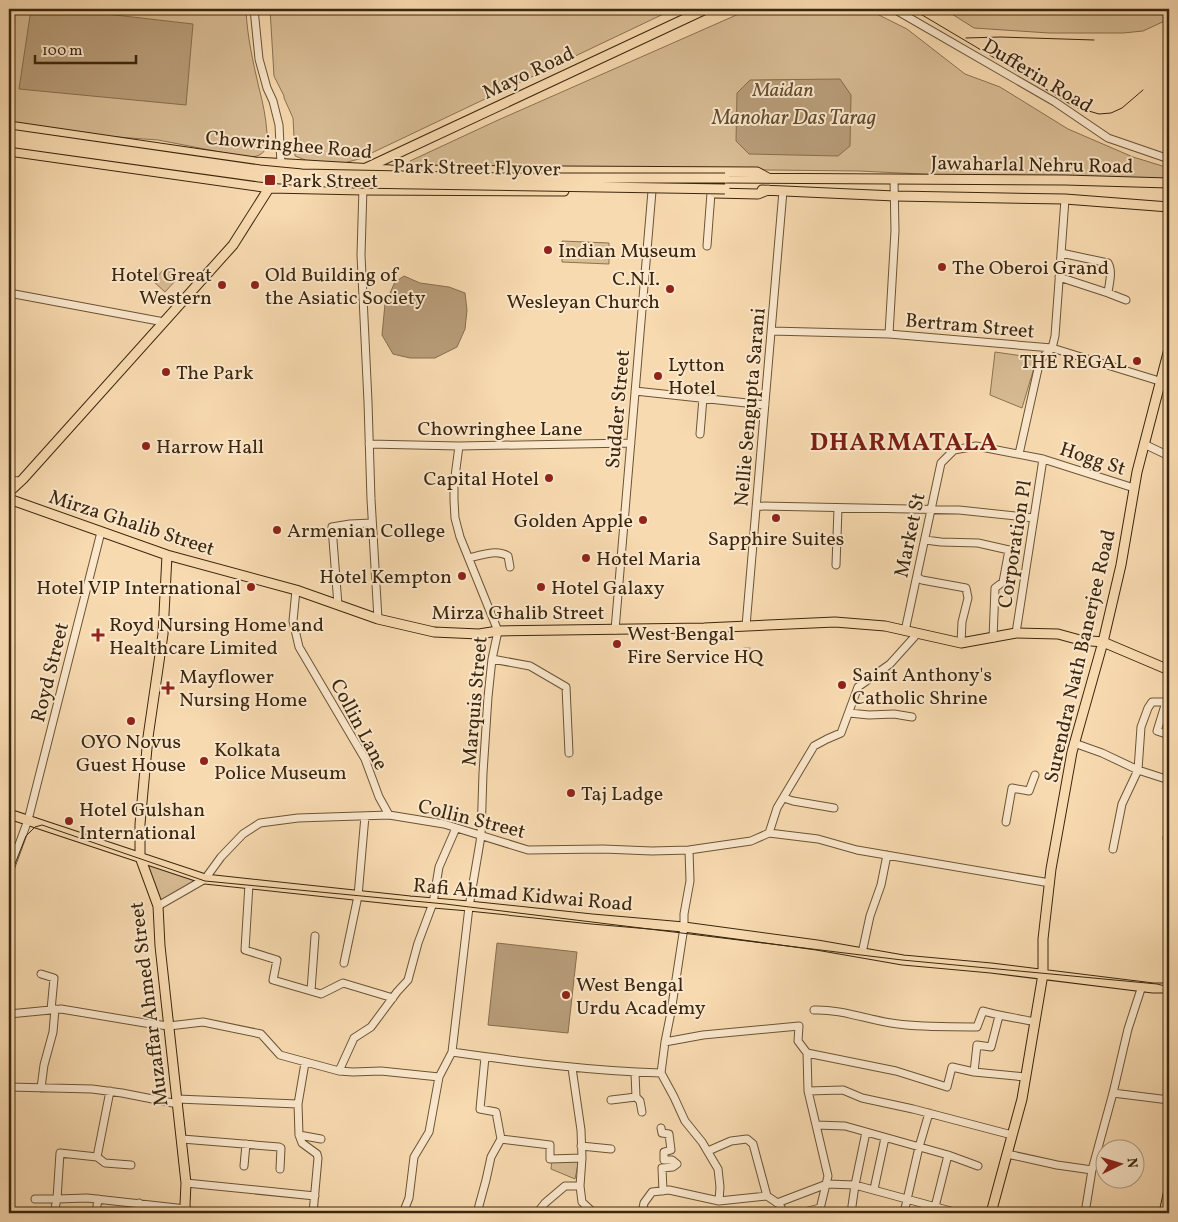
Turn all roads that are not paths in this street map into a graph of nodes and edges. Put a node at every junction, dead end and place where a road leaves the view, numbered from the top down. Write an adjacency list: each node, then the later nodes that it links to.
1 (254, 9): 11 (street)
2 (706, 9): 12 (main road, Mayo Road)
3 (894, 9): 9 (street, Dufferin Road)
4 (9, 126): 6 (main road, Chowringhee Road)
5 (9, 134): 13 (main road, Park Street Flyover, bridge)
6 (100, 139): 10 (main road); 11 (main road, Chowringhee Road)
7 (9, 142): 18 (main road, Park Street Flyover, bridge)
8 (9, 151): 10 (main road, Chowringhee Road)
9 (1169, 159)
10 (95, 164): 16 (main road, Chowringhee Road)
11 (281, 164): 12 (main road, Chowringhee Road); 16 (main road)
12 (366, 168): 13 (main road, Chowringhee Road); 17 (street)
13 (768, 178): 14 (main road)
14 (894, 180): 15 (main road, Jawaharlal Nehru Road); 22 (street)
15 (1169, 183)
16 (270, 188): 17 (main road, Chowringhee Road); 31 (main road)
17 (363, 190): 19 (main road, Chowringhee Road); 42 (street)
18 (768, 190): 20 (main road); 21 (main road, Chowringhee Road)
19 (652, 191): 21 (main road, Chowringhee Road); 37 (street, Sudder Street)
20 (783, 191): 22 (main road); 32 (street, Nellie Sengupta Sarani)
21 (711, 193): 25 (street)
22 (895, 196): 23 (main road); 33 (street)
23 (1065, 199): 24 (main road); 26 (street)
24 (1169, 207)
25 (707, 246)
26 (1061, 254): 27 (street); 29 (street)
27 (1059, 277): 29 (street); 34 (street)
28 (9, 293): 31 (street)
29 (1108, 293): 30 (street)
30 (1126, 300)
31 (164, 322): 49 (main road)
32 (771, 331): 33 (street, Bertram Street); 39 (street, Nellie Sengupta Sarani)
33 (889, 334): 34 (street, Bertram Street)
34 (1052, 348): 36 (street, Bertram Street); 45 (street)
35 (1169, 349): 36 (main road, Surendra Nath Banerjee Road)
36 (1165, 382): 43 (main road, Surendra Nath Banerjee Road)
37 (635, 392): 38 (street); 41 (street, Sudder Street)
38 (703, 398): 39 (street); 40 (street)
39 (765, 405): 53 (street, Nellie Sengupta Sarani)
40 (700, 434)
41 (631, 442): 44 (street, Chowringhee Lane); 69 (street, Sudder Street)
42 (369, 444): 44 (street, Chowringhee Lane); 57 (street)
43 (1144, 444): 46 (street); 50 (main road, Surendra Nath Banerjee Road)
44 (459, 446): 61 (street, Marquis Street)
45 (1019, 454): 47 (street, Hogg St); 55 (street, Market St)
46 (1169, 456)
47 (1043, 459): 50 (street, Hogg St); 56 (street, Corporation Pl)
48 (9, 480): 49 (street)
49 (19, 481): 51 (main road)
50 (1134, 488): 75 (main road, Surendra Nath Banerjee Road)
51 (9, 492)
52 (9, 499): 58 (main road, Mirza Ghalib Street)
53 (757, 506): 54 (street); 68 (street, Nellie Sengupta Sarani)
54 (838, 508): 55 (street); 62 (street)
55 (931, 510): 56 (street); 59 (street, Market St)
56 (1034, 518): 72 (street, Corporation Pl)
57 (372, 523): 66 (street); 67 (street)
58 (101, 532): 60 (main road, Mirza Ghalib Street); 93 (street, Royd Street)
59 (925, 540): 64 (street, Market St); 74 (street)
60 (167, 554): 65 (main road, Mirza Ghalib Street); 105 (main road, Muzaffar Ahmed Street)
61 (469, 558): 63 (street); 70 (street, Marquis Street)
62 (836, 565)
63 (510, 567)
64 (917, 577): 71 (street, Market St); 76 (street)
65 (296, 590): 66 (main road, Mirza Ghalib Street); 91 (street, Collin Lane)
66 (338, 605): 67 (main road, Mirza Ghalib Street)
67 (378, 619): 70 (main road, Mirza Ghalib Street)
68 (746, 626): 69 (main road, Mirza Ghalib Street); 71 (main road, Mirza Ghalib Street)
69 (615, 630): 70 (main road, Mirza Ghalib Street)
70 (498, 631): 77 (street, Marquis Street)
71 (905, 631): 73 (main road, Mirza Ghalib Street)
72 (1016, 633): 74 (main road, Mirza Ghalib Street); 75 (main road, Mirza Ghalib Street)
73 (917, 634): 76 (main road, Mirza Ghalib Street); 79 (street)
74 (993, 638): 76 (main road, Mirza Ghalib Street)
75 (1103, 642): 78 (main road, Mirza Ghalib Street); 82 (main road, Surendra Nath Banerjee Road)
76 (961, 643)
77 (492, 659): 83 (street); 98 (street, Marquis Street)
78 (1169, 670)
79 (849, 713): 80 (street); 88 (street)
80 (912, 717)
81 (1169, 735): 84 (street)
82 (1074, 744): 84 (street); 108 (main road, Surendra Nath Banerjee Road)
83 (569, 753)
84 (1138, 770): 87 (street); 102 (street)
85 (1169, 772): 87 (street)
86 (1035, 774): 94 (street)
87 (1169, 780)
88 (784, 798): 89 (street); 97 (street)
89 (834, 808)
90 (9, 814): 93 (main road, Rafi Ahmad Kidwai Road)
91 (389, 815): 92 (street, Collin Street); 95 (street, Collin Street)
92 (365, 816): 107 (street, Collin Street); 110 (street)
93 (28, 820): 101 (street, Royd Street); 105 (main road, Rafi Ahmad Kidwai Road)
94 (1006, 822)
95 (456, 828): 98 (street, Collin Street); 111 (street)
96 (1169, 829): 99 (street)
97 (769, 833): 103 (street, Collin Street); 104 (street)
98 (481, 836): 103 (street, Collin Street); 113 (street, Marquis Street)
99 (1168, 838)
100 (9, 847): 101 (street)
101 (18, 848): 106 (street, Royd Street)
102 (1113, 849)
103 (689, 850): 114 (street)
104 (888, 856): 108 (street); 116 (street)
105 (140, 857): 107 (main road, Rafi Ahmad Kidwai Road); 112 (main road, Muzaffar Ahmed Street)
106 (9, 872)
107 (205, 879): 109 (main road, Rafi Ahmad Kidwai Road); 112 (street, Collin Street)
108 (1050, 883): 119 (main road, Surendra Nath Banerjee Road)
109 (249, 884): 110 (main road, Rafi Ahmad Kidwai Road); 122 (street)
110 (358, 896): 111 (main road, Rafi Ahmad Kidwai Road); 117 (street)
111 (433, 903): 113 (main road, Rafi Ahmad Kidwai Road); 123 (street)
112 (158, 906): 129 (main road, Muzaffar Ahmed Street)
113 (470, 906): 114 (main road, Rafi Ahmad Kidwai Road); 131 (street, Marquis Street)
114 (684, 927): 116 (main road, Rafi Ahmad Kidwai Road); 130 (street)
115 (315, 936): 122 (street)
116 (862, 953): 119 (main road, Rafi Ahmad Kidwai Road)
117 (344, 963)
118 (40, 974): 124 (street)
119 (1043, 974): 120 (main road, Rafi Ahmad Kidwai Road); 128 (main road, Surendra Nath Banerjee Road)
120 (1142, 986): 121 (main road, Rafi Ahmad Kidwai Road); 146 (street)
121 (1169, 988)
122 (311, 991): 123 (street)
123 (393, 998): 136 (street)
124 (53, 1009): 126 (street); 129 (street); 143 (street)
125 (814, 1010): 127 (street)
126 (9, 1014)
127 (999, 1016): 128 (street); 137 (street)
128 (1035, 1022): 141 (main road, Surendra Nath Banerjee Road)
129 (169, 1026): 134 (street); 150 (main road, Muzaffar Ahmed Street)
130 (665, 1042): 132 (street); 139 (street)
131 (452, 1052): 133 (street); 140 (street)
132 (807, 1053): 137 (street); 145 (street)
133 (485, 1057): 135 (street); 162 (street)
134 (306, 1063): 136 (street); 151 (street)
135 (572, 1068): 138 (street); 164 (street)
136 (339, 1071): 140 (street)
137 (974, 1072): 141 (street)
138 (635, 1073): 139 (street); 147 (street)
139 (661, 1073): 167 (street)
140 (439, 1077): 200 (street)
141 (1025, 1077): 158 (main road, Surendra Nath Banerjee Road)
142 (9, 1087): 143 (street)
143 (41, 1088): 144 (street)
144 (110, 1091): 150 (street); 170 (street)
145 (808, 1091): 153 (street); 154 (street)
146 (1113, 1093): 149 (street); 176 (street)
147 (636, 1097): 148 (street); 152 (street)
148 (611, 1100)
149 (1169, 1100)
150 (178, 1102): 151 (street); 160 (main road, Muzaffar Ahmed Street)
151 (298, 1104): 157 (street)
152 (642, 1112)
153 (929, 1113): 158 (street); 165 (street)
154 (816, 1125): 156 (street); 178 (street)
155 (661, 1128): 183 (street)
156 (866, 1132): 159 (street); 179 (street)
157 (299, 1135): 161 (street); 184 (street)
158 (1012, 1135): 168 (main road, Surendra Nath Banerjee Road)
159 (885, 1138): 165 (street); 181 (street)
160 (182, 1139): 163 (street); 177 (main road, Muzaffar Ahmed Street)
161 (321, 1139)
162 (501, 1139): 171 (street); 201 (street)
163 (246, 1144): 173 (street); 175 (street)
164 (581, 1146): 166 (street); 171 (street)
165 (919, 1147): 169 (street); 189 (street)
166 (611, 1149)
167 (708, 1151): 185 (street); 190 (street)
168 (1007, 1154): 176 (street); 210 (main road, Surendra Nath Banerjee Road)
169 (948, 1155): 174 (street); 193 (street)
170 (97, 1157): 172 (street); 187 (street)
171 (582, 1158): 180 (street)
172 (131, 1165)
173 (244, 1166)
174 (978, 1166)
175 (280, 1169)
176 (1092, 1170): 211 (street)
177 (186, 1183): 184 (street); 194 (main road, Muzaffar Ahmed Street)
178 (827, 1184): 179 (street); 192 (street); 195 (street)
179 (855, 1184): 181 (street); 207 (street)
180 (580, 1186): 202 (street); 203 (street)
181 (874, 1189): 189 (street)
182 (1169, 1190): 212 (main road)
183 (663, 1191): 190 (street); 204 (street)
184 (314, 1196): 199 (street)
185 (767, 1196): 190 (street); 192 (street)
186 (35, 1199): 187 (street)
187 (57, 1199): 188 (street); 196 (street)
188 (98, 1199): 191 (street); 197 (street)
189 (906, 1199): 193 (street); 208 (street)
190 (719, 1201)
191 (139, 1203): 194 (street); 198 (street)
192 (777, 1203): 205 (street)
193 (935, 1207): 209 (street)
194 (186, 1211)
195 (819, 1211): 206 (street)
196 (54, 1213)
197 (96, 1213)
198 (137, 1213)
199 (313, 1213)
200 (403, 1213)
201 (477, 1213)
202 (537, 1213)
203 (594, 1213)
204 (642, 1213)
205 (784, 1213)
206 (801, 1213)
207 (851, 1213)
208 (904, 1213)
209 (958, 1213)
210 (990, 1213)
211 (1085, 1213)
212 (1164, 1213)

